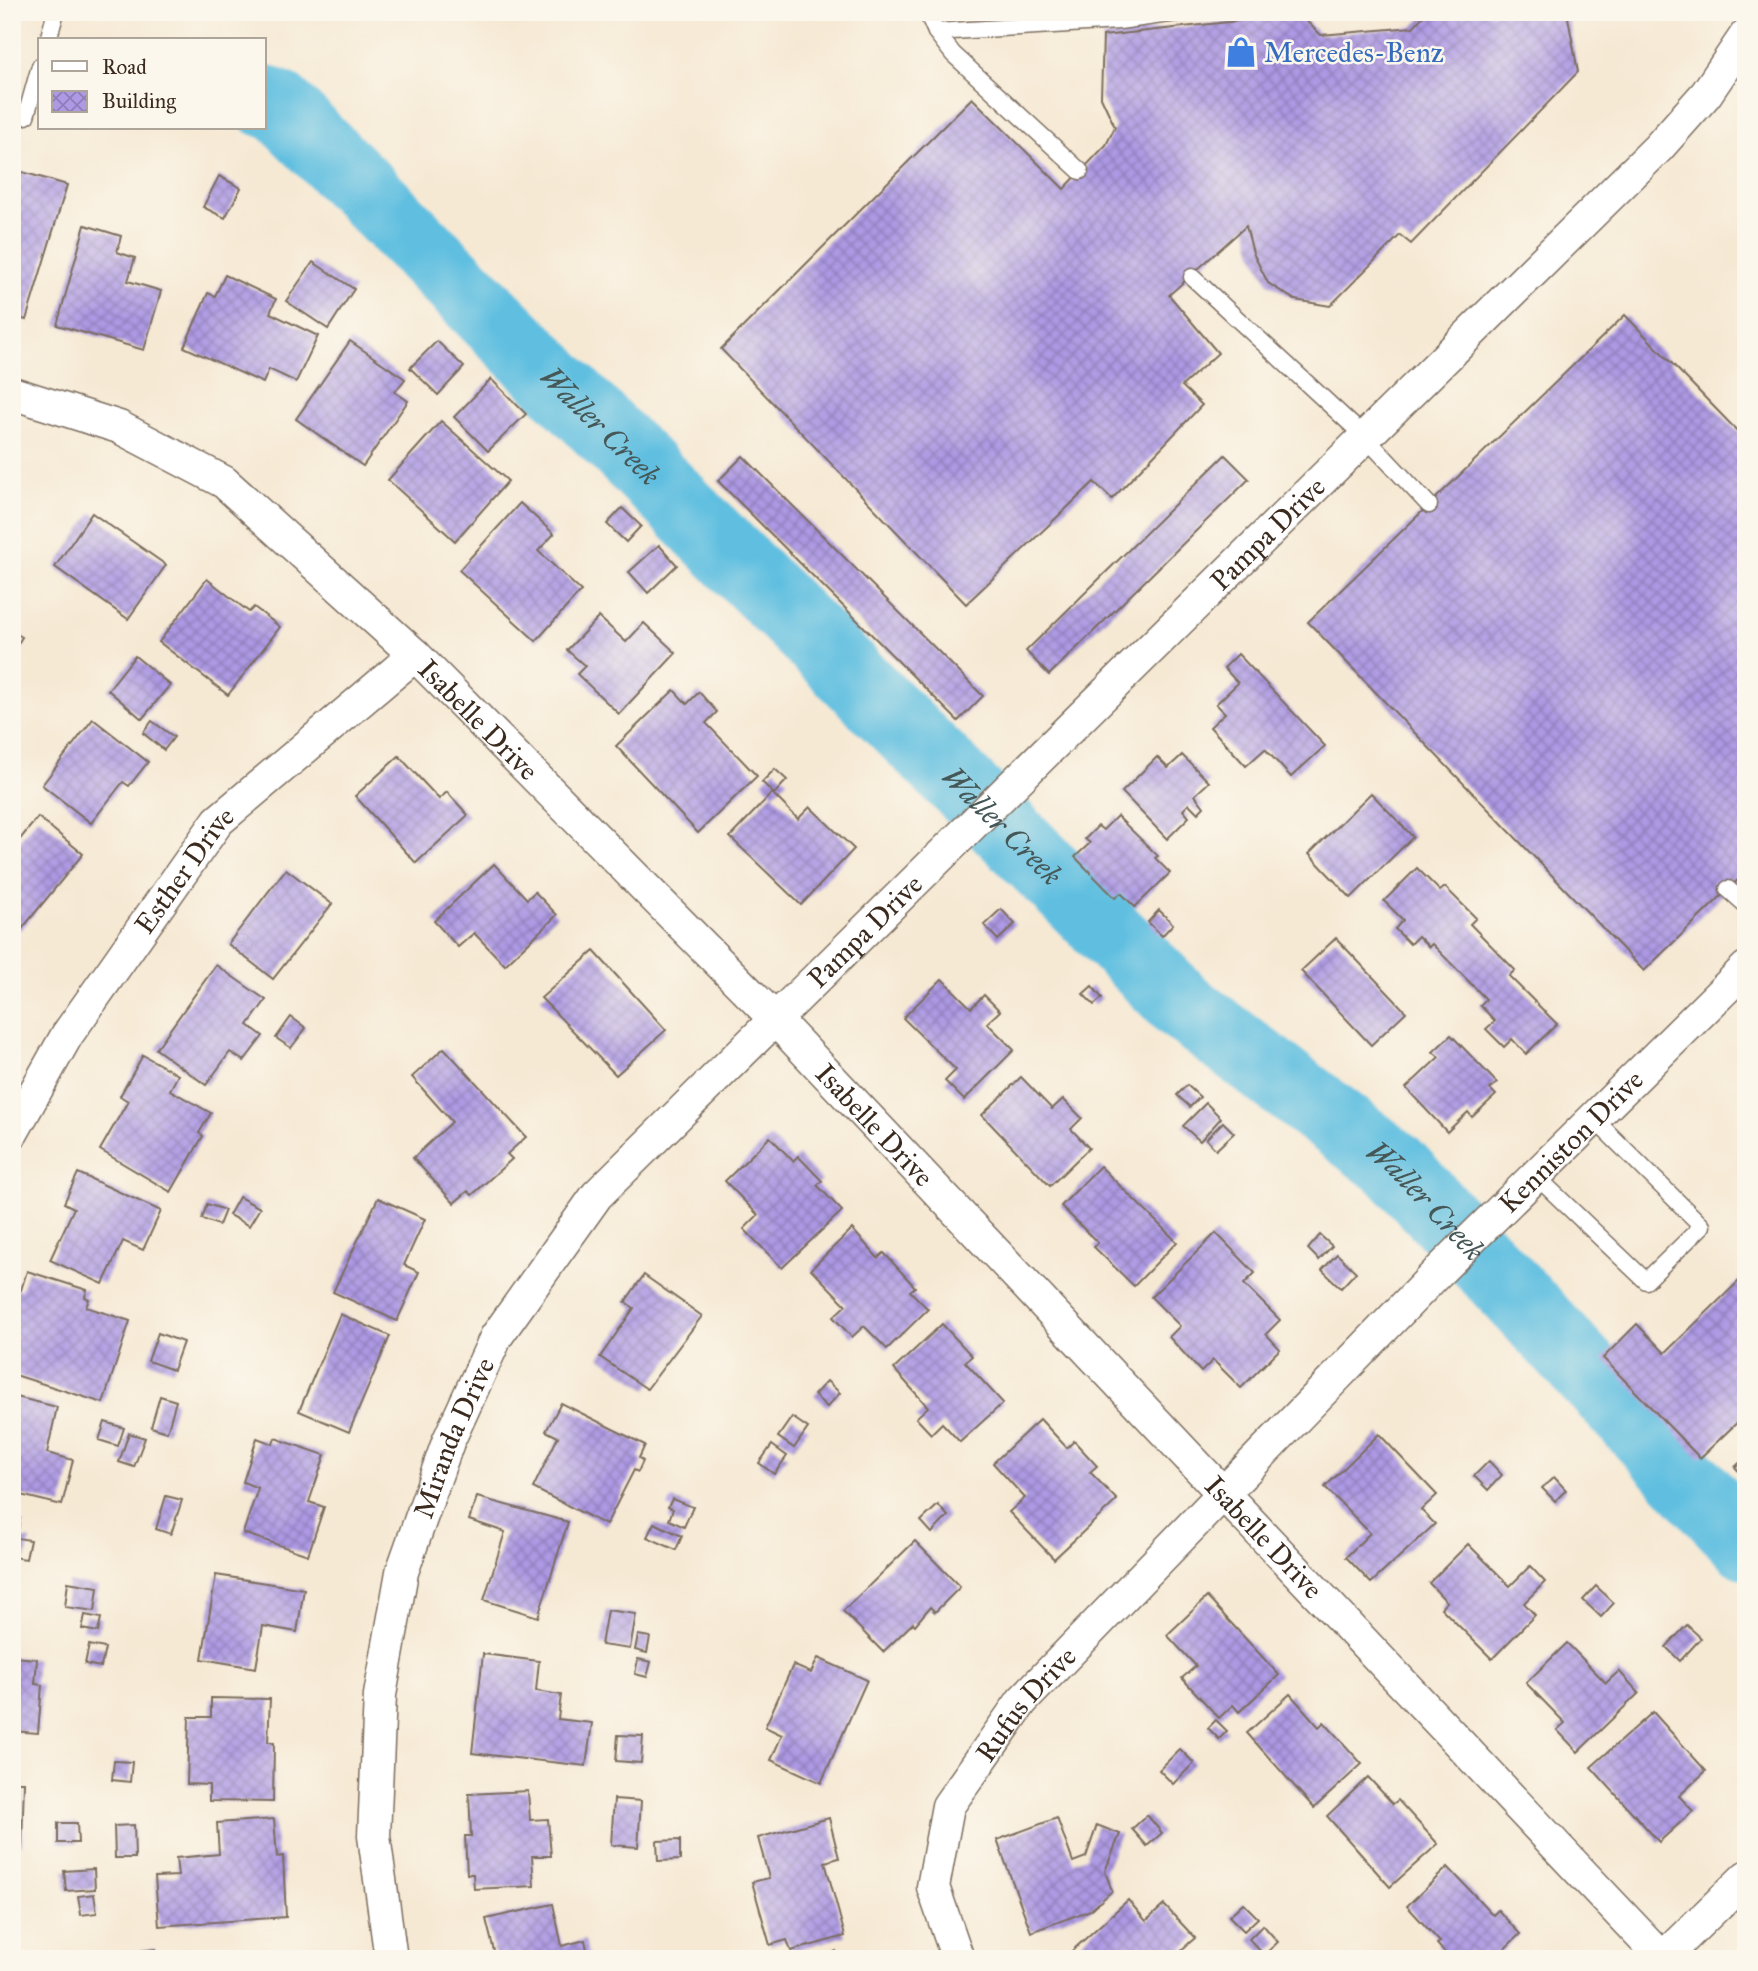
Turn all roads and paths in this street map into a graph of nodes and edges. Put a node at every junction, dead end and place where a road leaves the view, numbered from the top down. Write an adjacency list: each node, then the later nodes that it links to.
1 (56, 12): 6 (lane)
2 (927, 12): 4 (lane)
3 (1184, 12): 4 (lane)
4 (936, 32): 9 (lane)
5 (1746, 35): 12 (street, Pampa Drive)
6 (49, 38)
7 (38, 73): 8 (lane)
8 (26, 116)
9 (1080, 171)
10 (1192, 277): 12 (lane)
11 (12, 393): 14 (street, Isabelle Drive)
12 (1366, 438): 13 (lane); 18 (street, Pampa Drive)
13 (1429, 505)
14 (415, 655): 18 (street, Isabelle Drive); 20 (street, Esther Drive)
15 (1728, 889): 16 (lane)
16 (1746, 905)
17 (1746, 968): 19 (street, Kenniston Drive)
18 (774, 1018): 22 (street, Isabelle Drive); 25 (street, Miranda Drive)
19 (1594, 1119): 21 (street, Kenniston Drive); 21 (lane)
20 (12, 1133)
21 (1536, 1176): 22 (street, Kenniston Drive)
22 (1220, 1493): 24 (street, Isabelle Drive); 26 (street, Rufus Drive)
23 (1746, 1877): 24 (street)
24 (1663, 1958)
25 (391, 1959)
26 (958, 1959)

